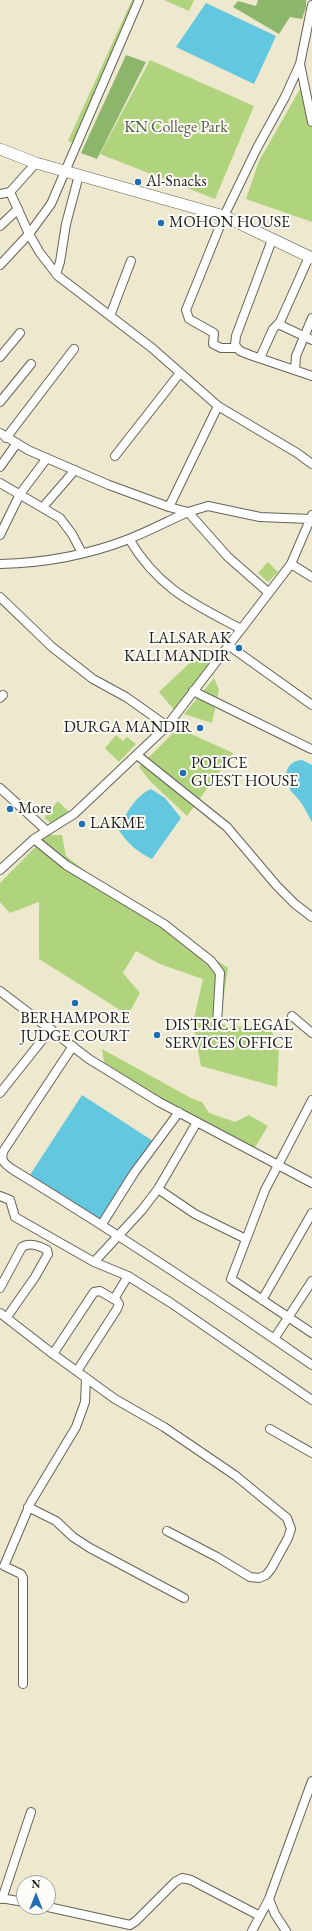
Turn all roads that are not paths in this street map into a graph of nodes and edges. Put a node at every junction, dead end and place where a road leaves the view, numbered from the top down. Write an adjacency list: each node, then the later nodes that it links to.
1 (139, 0): 7 (street)
2 (312, 5): 3 (street)
3 (300, 64): 4 (street); 12 (street)
4 (312, 122)
5 (0, 149): 6 (street)
6 (36, 163): 7 (street); 9 (street)
7 (66, 171): 8 (street); 14 (street)
8 (79, 175): 12 (street); 19 (street)
9 (10, 192): 10 (street); 11 (street)
10 (0, 194)
11 (18, 209): 13 (street); 14 (street)
12 (224, 216): 15 (street); 26 (street)
13 (0, 226)
14 (29, 234): 18 (street); 19 (street)
15 (272, 240): 16 (street); 26 (street)
16 (310, 258): 22 (street)
17 (131, 261): 20 (street)
18 (0, 265)
19 (56, 274): 20 (street)
20 (110, 316): 32 (street)
21 (312, 318): 24 (street)
22 (278, 324): 24 (street); 29 (street)
23 (20, 333): 28 (street)
24 (303, 336): 25 (street); 31 (street)
25 (312, 340)
26 (237, 348): 29 (street)
27 (74, 349): 36 (street)
28 (0, 357)
29 (260, 358): 31 (street)
30 (31, 364): 34 (street)
31 (295, 370): 33 (street)
32 (180, 373): 35 (street); 38 (street)
33 (311, 374)
34 (0, 402)
35 (218, 406): 40 (street); 46 (street)
36 (3, 435): 37 (street)
37 (17, 443): 39 (street); 41 (street)
38 (115, 456)
39 (47, 458): 42 (street); 44 (street)
40 (312, 464)
41 (0, 467)
42 (75, 470): 45 (street); 46 (street)
43 (0, 483): 44 (street)
44 (20, 494): 45 (street); 49 (street)
45 (42, 507): 51 (street)
46 (169, 507): 47 (street)
47 (188, 512): 48 (street); 50 (street); 55 (street)
48 (311, 517): 53 (street)
49 (0, 535)
50 (130, 539): 51 (street); 57 (street)
51 (82, 553): 52 (street)
52 (0, 564)
53 (291, 564): 54 (street); 55 (street)
54 (312, 577)
55 (269, 593): 57 (street)
56 (0, 597): 61 (street)
57 (241, 629): 58 (street)
58 (228, 645): 59 (street); 60 (street)
59 (193, 691): 61 (street); 62 (street)
60 (312, 705)
61 (167, 726): 63 (street)
62 (312, 749)
63 (137, 754): 65 (street); 68 (street)
64 (0, 788): 65 (street)
65 (47, 831): 66 (street)
66 (34, 839): 67 (street); 71 (street)
67 (0, 870)
68 (312, 917)
69 (0, 991): 72 (street)
70 (292, 1016): 73 (street)
71 (217, 1024)
72 (51, 1029): 74 (street); 75 (street)
73 (312, 1033)
74 (73, 1046): 77 (street); 84 (street)
75 (0, 1093)
76 (312, 1100): 79 (street)
77 (179, 1112): 78 (street); 84 (street)
78 (197, 1122): 79 (street); 81 (street)
79 (279, 1164): 80 (street); 86 (street)
80 (312, 1182)
81 (158, 1189): 85 (street); 86 (street)
82 (0, 1196): 87 (street)
83 (312, 1213): 92 (street)
84 (102, 1224): 85 (street)
85 (119, 1235): 87 (street); 96 (street)
86 (246, 1239): 92 (street)
87 (94, 1262): 88 (street)
88 (128, 1276): 91 (street); 101 (street)
89 (312, 1281): 94 (street)
90 (0, 1288): 93 (street)
91 (114, 1299): 97 (street); 99 (street)
92 (262, 1300): 94 (street)
93 (3, 1315): 97 (street)
94 (289, 1318): 95 (street); 96 (street)
95 (312, 1333)
96 (274, 1339): 98 (street)
97 (53, 1354): 99 (street)
98 (312, 1366)
99 (77, 1372): 100 (street)
100 (86, 1378): 104 (street); 105 (street)
101 (312, 1400)
102 (270, 1429): 103 (street)
103 (312, 1453)
104 (28, 1507): 106 (street); 107 (street)
105 (168, 1531)
106 (2, 1566): 108 (street)
107 (184, 1598)
108 (22, 1684)
109 (312, 1781): 112 (street)
110 (31, 1812): 111 (street)
111 (1, 1898): 113 (street)
112 (269, 1899): 115 (street); 117 (street)
113 (16, 1901)
114 (56, 1908): 115 (street)
115 (260, 1916): 116 (street)
116 (252, 1931)
117 (286, 1931)

